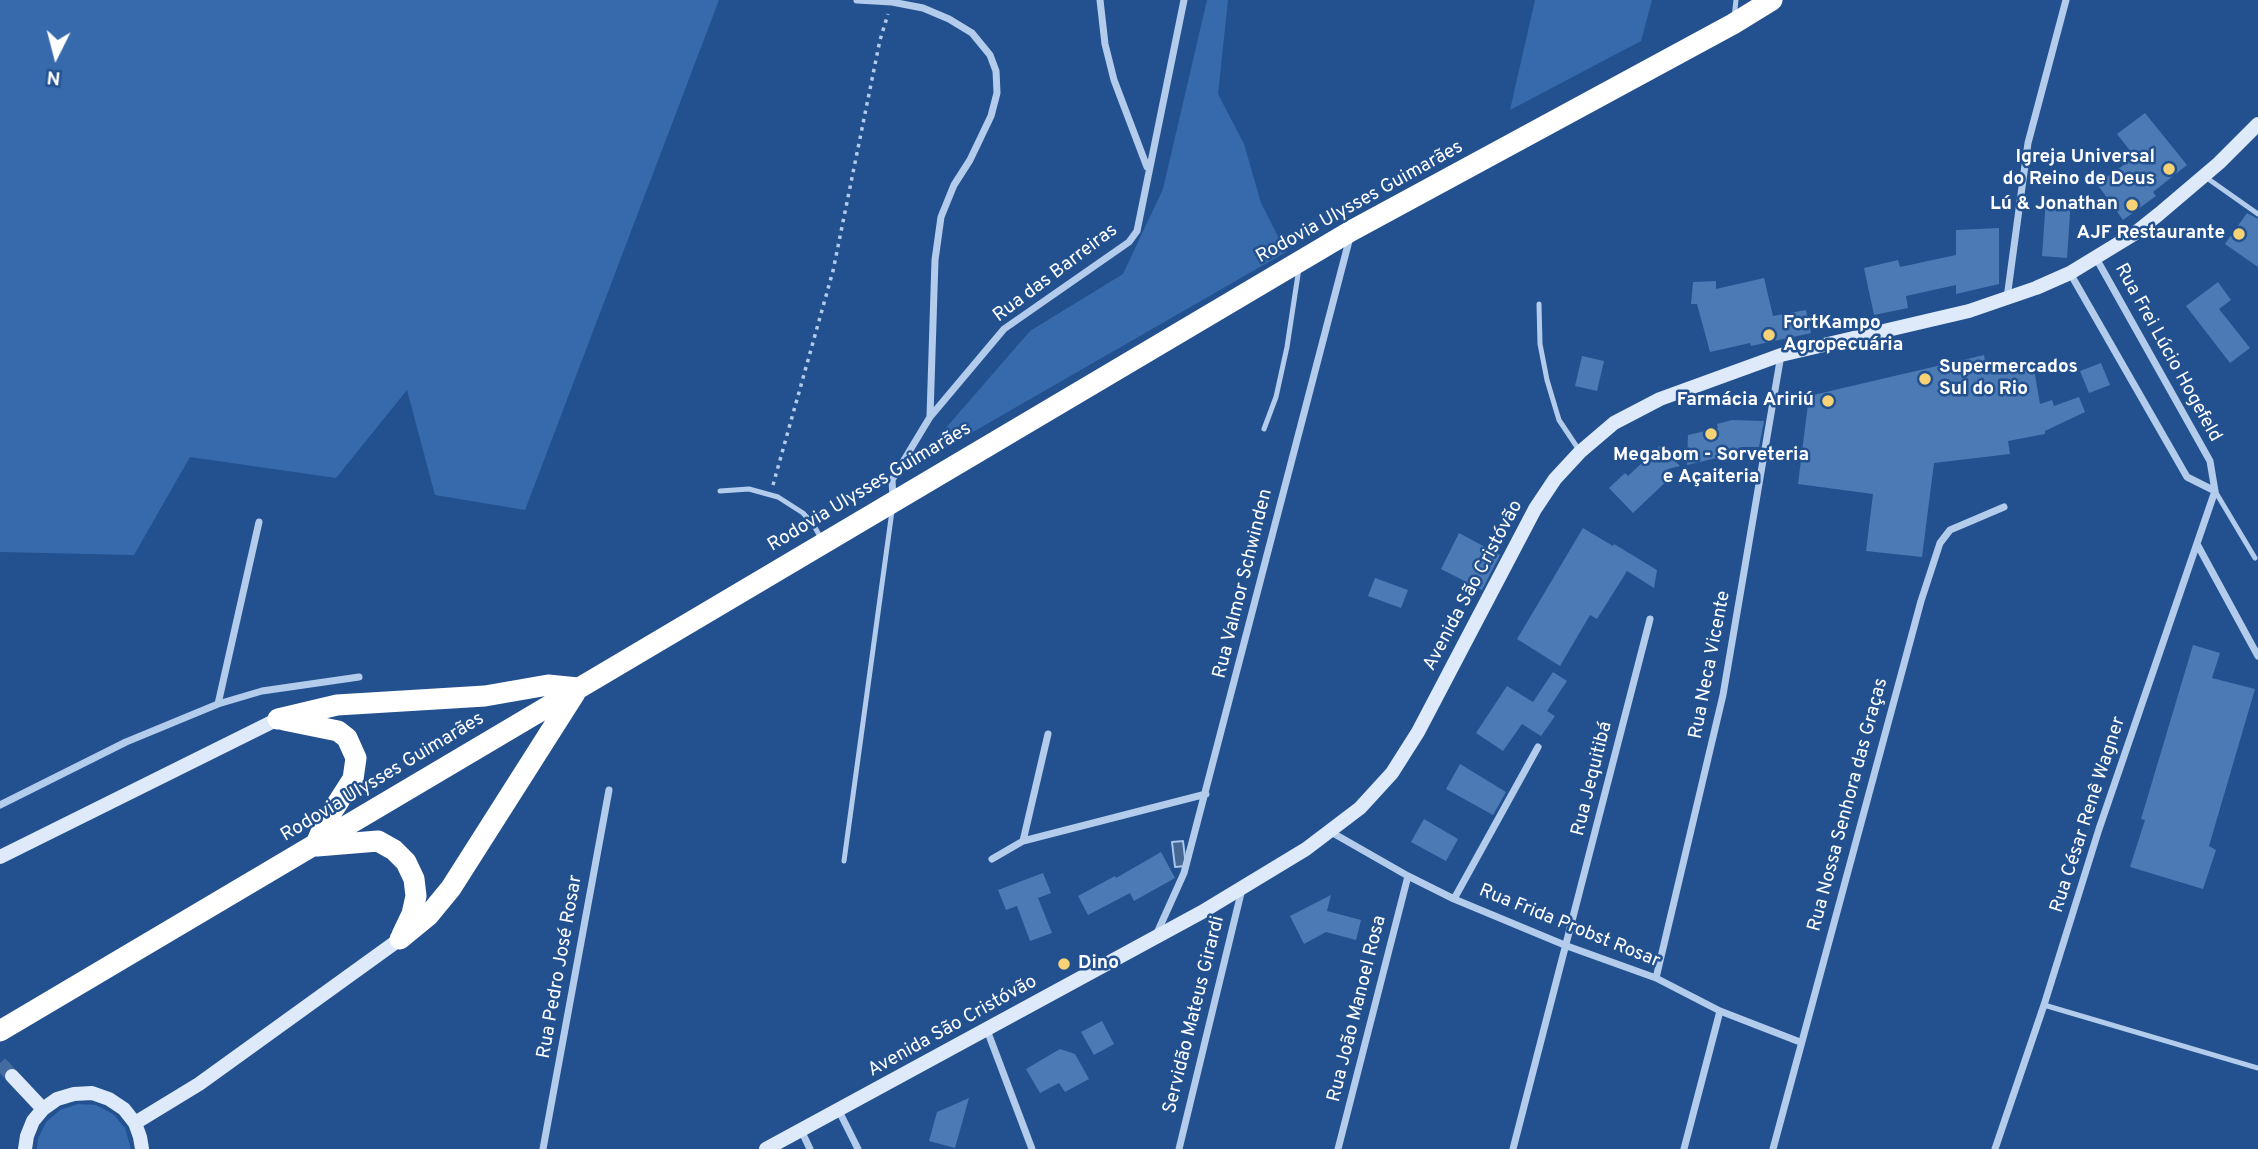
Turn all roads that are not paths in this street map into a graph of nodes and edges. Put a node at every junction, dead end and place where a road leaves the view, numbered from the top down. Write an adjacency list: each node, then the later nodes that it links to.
1 (857, 0): 19 (street)
2 (1100, 0): 9 (street)
3 (1184, 0): 9 (street, Rua das Barreiras)
4 (1736, 0): 7 (lane)
5 (1772, 0): 7 (highway, Rodovia Ulysses Guimarães)
6 (2066, 0): 16 (street)
7 (1733, 24): 12 (highway, Rodovia Ulysses Guimarães)
8 (2258, 124): 10 (main road, Avenida São Cristóvão)
9 (1148, 169): 19 (street, Rua das Barreiras)
10 (2204, 176): 11 (lane); 13 (main road, Avenida São Cristóvão)
11 (2258, 214)
12 (1351, 232): 14 (highway, Rodovia Ulysses Guimarães); 39 (street, Rua Valmor Schwinden)
13 (2096, 258): 15 (main road, Avenida São Cristóvão); 23 (street, Rua Frei Lúcio Hogefeld)
14 (1300, 261): 20 (lane); 24 (highway, Rodovia Ulysses Guimarães)
15 (2070, 273): 16 (main road, Avenida São Cristóvão); 23 (street)
16 (2007, 299): 18 (main road, Avenida São Cristóvão)
17 (1539, 304): 21 (lane)
18 (1781, 355): 21 (main road, Avenida São Cristóvão); 53 (street, Rua Neca Vicente)
19 (930, 417): 24 (street, Rua das Barreiras)
20 (1264, 429)
21 (1580, 452): 41 (main road, Avenida São Cristóvão)
22 (720, 491): 27 (lane)
23 (2215, 491): 28 (street, Rua César Renê Wagner); 29 (lane)
24 (893, 501): 27 (highway, Rodovia Ulysses Guimarães); 46 (lane)
25 (2004, 507): 58 (street, Rua Nossa Senhora das Graças)
26 (259, 522): 34 (street)
27 (823, 543): 33 (highway, Rodovia Ulysses Guimarães)
28 (2197, 544): 31 (street); 54 (street, Rua César Renê Wagner)
29 (2255, 558)
30 (1650, 619): 52 (street, Rua Jequitibá)
31 (2258, 656)
32 (359, 677): 34 (street)
33 (578, 688): 35 (highway); 43 (highway, Rodovia Ulysses Guimarães); 50 (highway)
34 (218, 704): 40 (street)
35 (278, 719): 43 (highway); 44 (main road)
36 (1048, 734): 42 (street)
37 (1538, 747): 49 (street)
38 (609, 790): 67 (street, Rua Pedro José Rosar)
39 (1206, 794): 42 (street); 51 (street, Rua Valmor Schwinden)
40 (0, 805)
41 (1331, 832): 47 (street, Rua Frida Probst Rosar); 48 (main road, Avenida São Cristóvão)
42 (1023, 841): 45 (street)
43 (315, 846): 50 (highway); 57 (highway, Rodovia Ulysses Guimarães)
44 (0, 857)
45 (992, 859)
46 (844, 862)
47 (1408, 876): 49 (street, Rua Frida Probst Rosar); 73 (street, Rua João Manoel Rosa)
48 (1242, 889): 51 (main road, Avenida São Cristóvão); 72 (street, Servidão Mateus Girardi)
49 (1454, 899): 52 (street, Rua Frida Probst Rosar)
50 (400, 939): 63 (main road)
51 (1154, 940): 56 (main road, Avenida São Cristóvão)
52 (1567, 946): 53 (street, Rua Frida Probst Rosar); 74 (street, Rua Jequitibá)
53 (1656, 978): 55 (street, Rua Frida Probst Rosar)
54 (2044, 1005): 59 (lane); 77 (street, Rua César Renê Wagner)
55 (1720, 1011): 58 (street, Rua Frida Probst Rosar); 75 (street)
56 (987, 1030): 62 (main road, Avenida São Cristóvão); 71 (street)
57 (0, 1031)
58 (1800, 1042): 76 (street, Rua Nossa Senhora das Graças)
59 (2258, 1068)
60 (12, 1076): 61 (main road)
61 (43, 1109): 63 (main road); 65 (main road)
62 (839, 1111): 64 (main road, Avenida São Cristóvão); 70 (street)
63 (135, 1123): 66 (main road)
64 (801, 1130): 68 (main road, Avenida São Cristóvão); 69 (street)
65 (25, 1149)
66 (142, 1149)
67 (543, 1149)
68 (766, 1149)
69 (810, 1149)
70 (858, 1149)
71 (1032, 1149)
72 (1179, 1149)
73 (1338, 1149)
74 (1513, 1149)
75 (1684, 1149)
76 (1773, 1149)
77 (1995, 1149)

